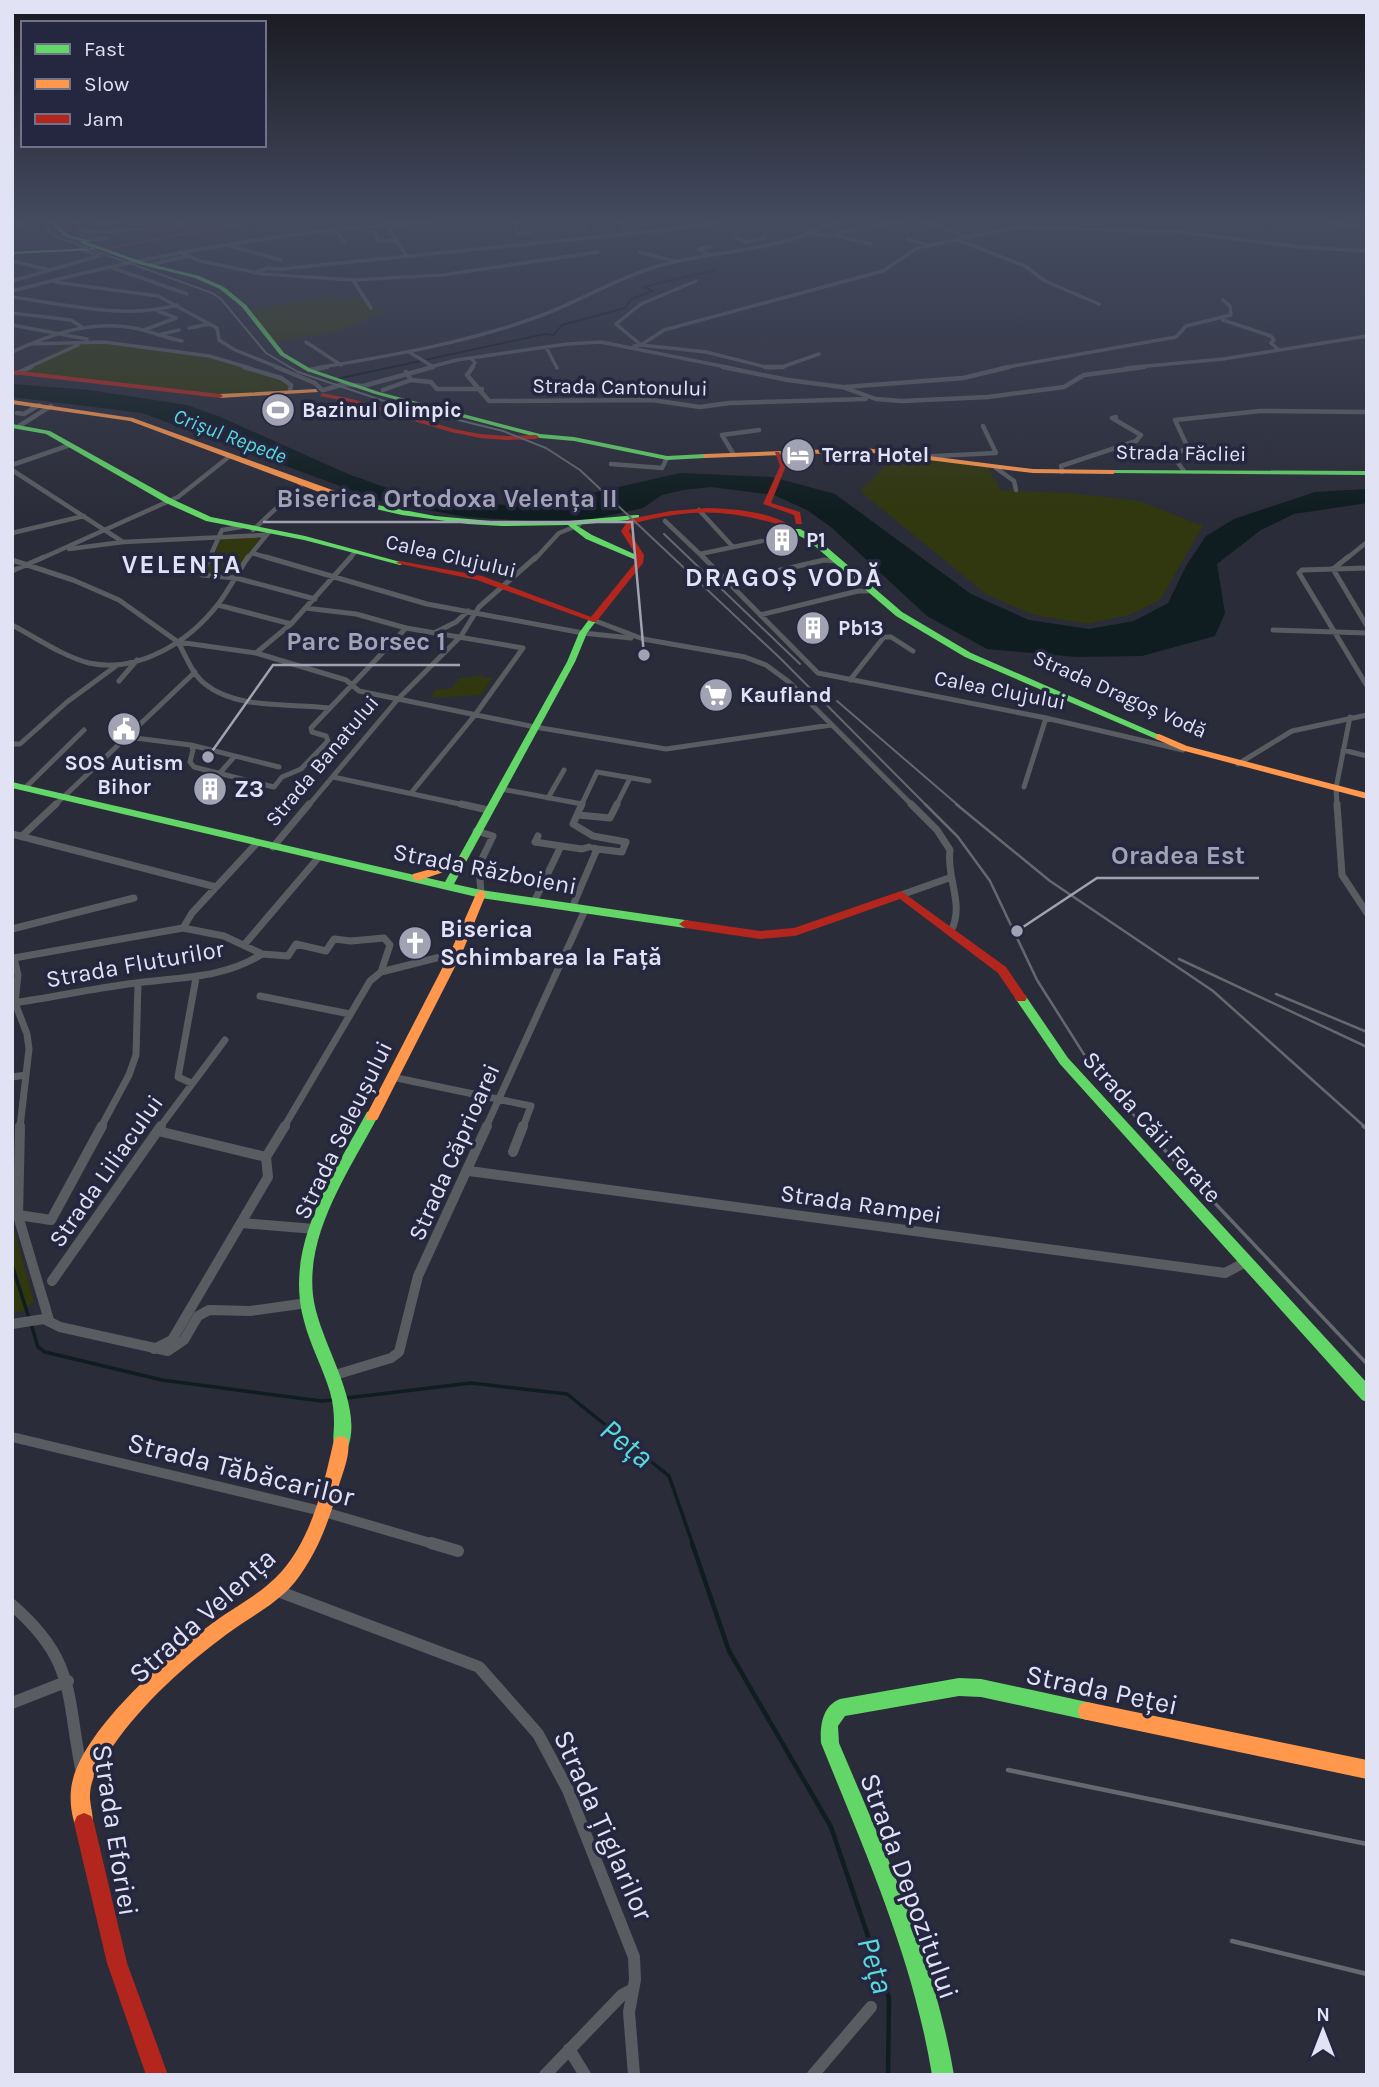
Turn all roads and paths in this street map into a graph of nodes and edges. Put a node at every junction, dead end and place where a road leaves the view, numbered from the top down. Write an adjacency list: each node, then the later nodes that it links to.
1 (64, 318): 12 (street)
2 (175, 318): 14 (street)
3 (201, 318): 10 (street)
4 (254, 318): 34 (main road)
5 (532, 318): 29 (street)
6 (621, 318): 23 (street)
7 (707, 318): 23 (street)
8 (1220, 319): 27 (street); 39 (street)
9 (12, 323): 16 (street)
10 (210, 324): 13 (street); 42 (street)
11 (124, 325): 12 (street); 14 (street); 19 (street)
12 (82, 327): 16 (street)
13 (189, 328)
14 (144, 330): 17 (street)
15 (179, 330): 17 (street)
16 (56, 332): 19 (street); 22 (street)
17 (156, 335): 26 (street)
18 (1367, 336): 27 (street, Strada Cantonului)
19 (104, 342): 21 (street); 26 (street)
20 (306, 342): 33 (street)
21 (81, 343): 22 (street); 36 (street)
22 (30, 344): 28 (street)
23 (641, 345): 25 (street); 30 (street)
24 (546, 347): 25 (street); 31 (street); 35 (street)
25 (630, 347): 39 (street)
26 (155, 348): 41 (street)
27 (1278, 349): 44 (street, Strada Cantonului)
28 (12, 352)
29 (410, 353): 32 (street); 33 (street)
30 (819, 354)
31 (471, 358): 32 (street); 40 (street)
32 (430, 364): 37 (street)
33 (341, 365): 34 (street)
34 (311, 368): 43 (main road)
35 (557, 368)
36 (15, 372): 41 (main road)
37 (405, 372): 38 (street); 42 (street)
38 (411, 380): 40 (street); 43 (street)
39 (842, 387): 44 (street)
40 (482, 390): 44 (street, Strada Cantonului)
41 (294, 391): 42 (main road)
42 (323, 391): 51 (main road)
43 (380, 391): 51 (main road)
44 (876, 400)
45 (45, 406): 47 (main road); 47 (street); 54 (main road)
46 (1367, 412): 62 (street)
47 (15, 417): 52 (main road, Calea Clujului)
48 (1116, 417): 61 (street)
49 (983, 426): 55 (street, Strada Făcliei)
50 (759, 430): 53 (street)
51 (540, 436): 56 (main road, Strada Făcliei)
52 (69, 445): 59 (street); 66 (main road, Calea Clujului)
53 (734, 455): 56 (main road, Strada Făcliei); 57 (main road, Strada Făcliei)
54 (230, 456): 64 (main road); 66 (street)
55 (916, 457): 57 (main road, Strada Făcliei); 60 (main road, Strada Făcliei)
56 (667, 458): 58 (street)
57 (780, 459): 71 (main road)
58 (611, 464)
59 (12, 468): 68 (street)
60 (996, 468): 61 (main road, Strada Făcliei); 65 (street)
61 (1062, 471): 62 (main road, Strada Făcliei)
62 (1184, 471): 63 (main road, Strada Făcliei)
63 (1367, 473)
64 (303, 483): 72 (main road); 75 (street)
65 (1016, 490)
66 (169, 500): 73 (main road, Calea Clujului); 74 (street)
67 (699, 510): 70 (main road, Strada Dragoș Vodă); 71 (main road, Strada Dragoș Vodă); 80 (street)
68 (84, 516): 74 (street); 76 (street)
69 (640, 517): 70 (main road, Strada Dragoș Vodă); 71 (main road, Strada Dragoș Vodă); 72 (main road); 85 (main road)
70 (662, 517): 84 (street)
71 (792, 521): 86 (main road, Strada Dragoș Vodă); 134 (main road, Strada Dragoș Vodă)
72 (576, 525): 85 (main road); 95 (street, Strada Banatului)
73 (220, 529): 75 (main road, Calea Clujului); 75 (street); 78 (street); 93 (street)
74 (102, 530): 78 (street); 81 (street)
75 (257, 531): 82 (main road, Calea Clujului); 83 (street)
76 (12, 533)
77 (762, 541): 80 (street)
78 (123, 542): 81 (street)
79 (1367, 542): 90 (street)
80 (733, 547): 84 (street)
81 (57, 551): 88 (street)
82 (355, 552): 92 (street); 95 (main road, Calea Clujului)
83 (253, 553): 92 (street); 93 (street)
84 (700, 554): 94 (street)
85 (639, 558): 103 (main road)
86 (830, 558): 94 (street); 96 (main road, Strada Dragoș Vodă)
87 (12, 561): 88 (street)
88 (25, 565): 91 (street); 117 (street)
89 (1367, 568): 90 (street)
90 (1333, 569): 106 (street); 111 (street)
91 (12, 571)
92 (333, 576): 97 (street); 101 (street)
93 (236, 578): 97 (street); 98 (street)
94 (729, 582): 102 (street)
95 (503, 585): 100 (street, Strada Banatului); 103 (main road, Calea Clujului)
96 (865, 589): 102 (street); 134 (main road, Strada Dragoș Vodă)
97 (315, 598): 99 (street)
98 (218, 605): 104 (street); 117 (street)
99 (305, 608): 104 (street); 107 (street)
100 (478, 610): 101 (street); 113 (street); 114 (street, Strada Banatului)
101 (466, 611): 110 (street)
102 (760, 615): 123 (street, Calea Clujului)
103 (593, 620): 108 (street, Calea Clujului); 113 (main road)
104 (291, 624): 119 (street)
105 (12, 625): 121 (street)
106 (1367, 626)
107 (406, 628): 110 (street); 125 (street)
108 (618, 630): 115 (street); 116 (street, Calea Clujului)
109 (1273, 631): 111 (street)
110 (436, 632): 114 (street)
111 (1333, 632): 112 (street); 126 (street)
112 (1367, 633)
113 (583, 634): 115 (street); 135 (main road)
114 (461, 636): 127 (street, Strada Banatului); 129 (street)
115 (614, 637): 116 (street)
116 (643, 639): 133 (street, Calea Clujului)
117 (178, 642): 119 (street); 120 (street); 122 (street)
118 (913, 651): 123 (street)
119 (256, 653): 125 (street)
120 (137, 660): 121 (street); 124 (street)
121 (116, 666): 138 (street)
122 (195, 672): 128 (street); 137 (street)
123 (850, 680): 131 (street, Calea Clujului)
124 (118, 681)
125 (353, 684): 127 (street); 128 (street)
126 (1367, 685)
127 (398, 699): 129 (street); 148 (street, Strada Banatului)
128 (329, 708): 147 (street)
129 (474, 715): 135 (street); 155 (street)
130 (1367, 715): 132 (street)
131 (1045, 718): 134 (street, Calea Clujului); 152 (street)
132 (1350, 718): 140 (street); 144 (street)
133 (831, 725): 135 (street); 174 (street)
134 (1129, 725): 141 (main road, Strada Dragoș Vodă); 141 (main road, Strada Dragoș Vodă)
135 (535, 727): 154 (main road)
136 (84, 730): 151 (street)
137 (127, 737): 139 (street); 156 (street)
138 (12, 744)
139 (191, 745): 143 (street); 147 (street)
140 (1343, 750): 142 (street); 153 (street)
141 (1207, 754): 144 (main road)
142 (1367, 756)
143 (234, 757): 145 (street); 147 (street)
144 (1238, 764): 153 (main road)
145 (279, 767)
146 (564, 770): 158 (street)
147 (219, 774)
148 (333, 777): 155 (street); 168 (street, Strada Banatului)
149 (630, 778): 150 (street); 159 (street); 161 (street)
150 (649, 781)
151 (18, 786): 156 (main road, Strada Războieni)
152 (1024, 787)
153 (1336, 788): 157 (main road); 182 (street)
154 (501, 789): 158 (street); 160 (main road)
155 (411, 793): 160 (street)
156 (63, 796): 164 (street); 167 (main road, Strada Războieni)
157 (1367, 796)
158 (548, 798): 159 (street)
159 (582, 803): 161 (street)
160 (488, 810): 162 (main road)
161 (578, 815): 166 (street)
162 (476, 831): 172 (main road); 177 (street)
163 (12, 834): 164 (street)
164 (22, 836): 176 (street)
165 (538, 836): 169 (street)
166 (593, 836): 170 (street, Strada Căprioarei); 170 (street)
167 (257, 843): 168 (main road, Strada Războieni); 176 (street, Strada Banatului)
168 (273, 846): 171 (main road, Strada Războieni)
169 (561, 846): 170 (street); 180 (street)
170 (593, 848): 181 (street, Strada Căprioarei)
171 (319, 857): 173 (main road, Strada Războieni); 186 (street)
172 (461, 859): 173 (main road); 175 (main road); 177 (main road)
173 (414, 878): 175 (main road, Strada Războieni)
174 (949, 878): 178 (street, Strada Războieni); 185 (street)
175 (448, 886): 177 (main road, Strada Războieni)
176 (216, 887): 183 (street, Strada Banatului)
177 (481, 894): 180 (main road, Strada Războieni); 187 (main road, Strada Seleușului)
178 (901, 895): 181 (main road, Strada Războieni); 185 (main road, Strada Căii Ferate)
179 (134, 898): 184 (street)
180 (534, 902): 181 (main road, Strada Războieni)
181 (579, 909): 201 (street, Strada Căprioarei)
182 (1367, 913)
183 (183, 928): 186 (street); 189 (street)
184 (12, 929)
185 (951, 931): 209 (main road, Strada Căii Ferate)
186 (244, 945): 188 (street)
187 (456, 953): 190 (street); 199 (main road, Strada Seleușului)
188 (262, 954): 190 (street); 191 (street, Strada Fluturilor)
189 (13, 957): 194 (street)
190 (381, 972): 195 (street)
191 (196, 978): 192 (street, Strada Fluturilor); 200 (street, Strada Liliacului)
192 (138, 983): 194 (street, Strada Fluturilor); 206 (street)
193 (260, 996): 195 (street)
194 (14, 1003): 197 (street)
195 (350, 1014): 204 (street)
196 (225, 1040): 200 (street, Strada Liliacului)
197 (26, 1075): 198 (street); 206 (street)
198 (12, 1077)
199 (392, 1077): 201 (street); 208 (main road, Strada Seleușului)
200 (191, 1083): 202 (street, Strada Liliacului)
201 (500, 1098): 203 (street); 205 (street, Strada Căprioarei)
202 (158, 1132): 204 (street); 210 (street, Strada Liliacului)
203 (513, 1152)
204 (266, 1157): 207 (street)
205 (469, 1171): 209 (street, Strada Rampei); 215 (street, Strada Căprioarei)
206 (15, 1215): 212 (street)
207 (241, 1223): 208 (street); 214 (street)
208 (315, 1229): 211 (main road, Strada Seleușului)
209 (1246, 1262): 217 (main road, Strada Căii Ferate)
210 (52, 1281)
211 (307, 1303): 214 (street); 215 (main road, Strada Seleușului)
212 (44, 1320): 213 (street); 214 (street)
213 (15, 1323)
214 (154, 1349)
215 (335, 1375): 216 (main road, Strada Seleușului)
216 (340, 1394): 219 (main road, Strada Velența)
217 (1367, 1395)
218 (12, 1437): 219 (street, Strada Tăbăcarilor)
219 (321, 1510): 220 (street, Strada Tăbăcarilor); 221 (main road, Strada Velența)
220 (458, 1551)
221 (275, 1590): 227 (main road, Strada Velența); 228 (street, Strada Țiglarilor)
222 (12, 1605): 223 (street, Strada Eforiei)
223 (68, 1681): 224 (street); 227 (street, Strada Eforiei)
224 (12, 1703)
225 (830, 1717): 226 (main road, Strada Peței); 236 (main road, Strada Depozitului)
226 (1367, 1770)
227 (83, 1776): 231 (main road, Strada Eforiei)
228 (633, 1989): 230 (street); 234 (street, Strada Țiglarilor)
229 (871, 2007): 235 (street)
230 (569, 2049): 232 (street); 233 (street)
231 (157, 2075)
232 (545, 2075)
233 (585, 2075)
234 (634, 2075)
235 (813, 2075)
236 (943, 2075)

